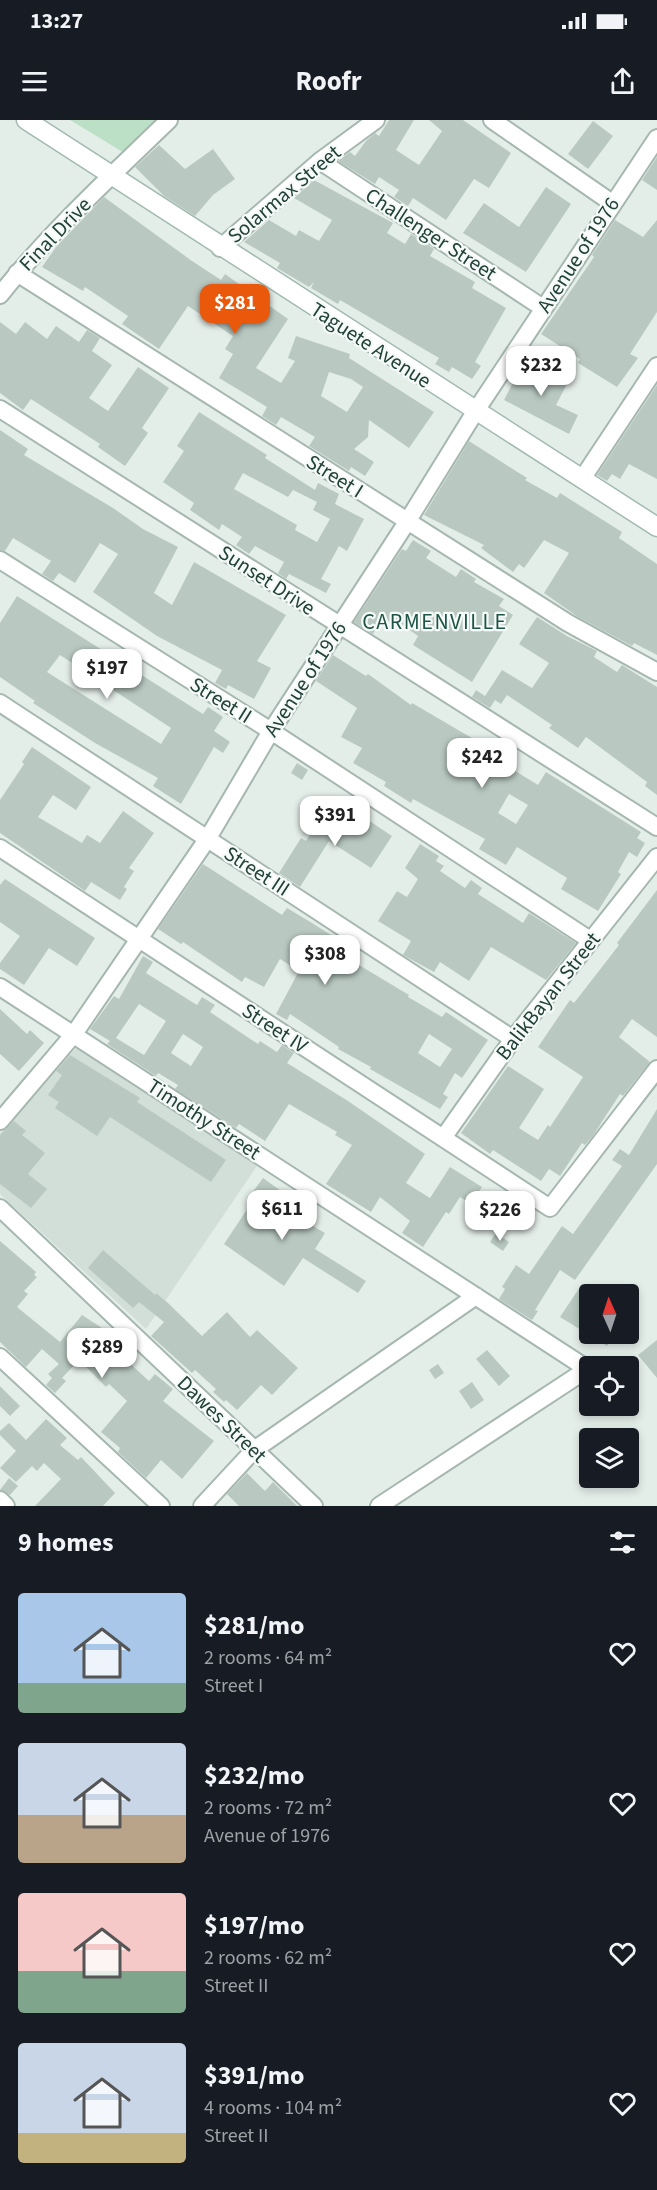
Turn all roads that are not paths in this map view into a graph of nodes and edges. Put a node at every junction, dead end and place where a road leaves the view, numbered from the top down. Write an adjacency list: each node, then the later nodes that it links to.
1 (26, 120): 7 (street, Taguete Avenue)
2 (169, 120): 7 (street, Final Drive)
3 (376, 120): 6 (street, Solarmax Street)
4 (492, 120): 8 (street)
5 (657, 138): 8 (street, Avenue of 1976)
6 (320, 161): 9 (street, Solarmax Street); 12 (street, Challenger Street)
7 (112, 175): 9 (street, Taguete Avenue); 10 (street, Final Drive)
8 (612, 203): 12 (street, Avenue of 1976)
9 (220, 248): 15 (street, Taguete Avenue)
10 (17, 273): 11 (street, Final Drive); 17 (street, Street I)
11 (0, 295)
12 (543, 308): 15 (street, Avenue of 1976)
13 (657, 366): 16 (street)
14 (0, 408): 20 (street, Sunset Drive)
15 (475, 412): 16 (street, Taguete Avenue); 17 (street, Avenue of 1976)
16 (582, 479): 18 (street, Taguete Avenue)
17 (407, 522): 20 (street, Avenue of 1976); 21 (street, Street I)
18 (657, 527)
19 (0, 560): 23 (street, Street II)
20 (339, 626): 23 (street, Avenue of 1976); 24 (street, Sunset Drive)
21 (657, 672)
22 (0, 703): 25 (street, Street III)
23 (271, 731): 25 (street, Avenue of 1976); 29 (street, Street II)
24 (657, 827)
25 (208, 838): 28 (street, Avenue of 1976); 32 (street, Street III)
26 (0, 848): 28 (street, Street IV)
27 (657, 857): 29 (street, BalikBayan Street)
28 (138, 939): 31 (street, Avenue of 1976); 35 (street, Street IV)
29 (590, 940): 32 (street, BalikBayan Street)
30 (0, 987): 31 (street, Timothy Street)
31 (74, 1034): 34 (street, Avenue of 1976); 37 (street, Timothy Street)
32 (513, 1039): 35 (street, BalikBayan Street)
33 (657, 1069): 35 (street, Street IV)
34 (0, 1120)
35 (443, 1138)
36 (0, 1209): 39 (street, Dawes Street)
37 (476, 1296): 39 (street); 45 (street, Timothy Street)
38 (0, 1357): 42 (street)
39 (254, 1450): 43 (street); 44 (street, Dawes Street)
40 (0, 1500): 41 (street)
41 (6, 1506)
42 (161, 1506)
43 (202, 1506)
44 (314, 1506)
45 (379, 1506)

